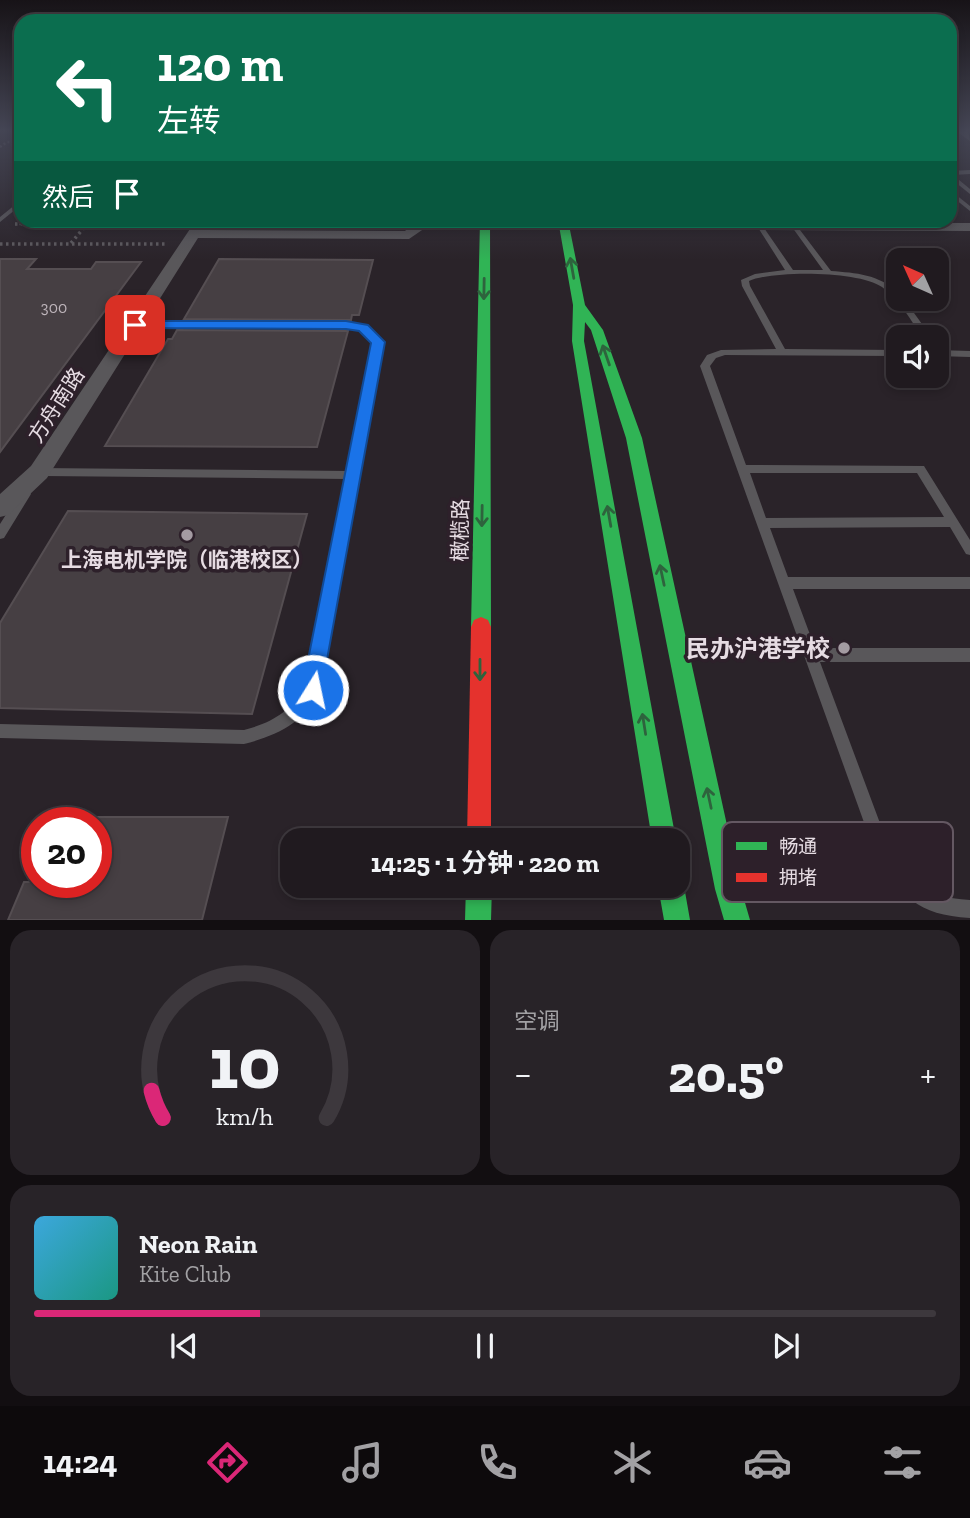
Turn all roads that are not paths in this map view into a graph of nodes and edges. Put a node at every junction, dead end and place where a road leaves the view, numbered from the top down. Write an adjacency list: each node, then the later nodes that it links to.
1 (14, 208): 2 (lane)
2 (0, 220)
3 (414, 228): 8 (street)
4 (485, 228): 32 (main road, 橄榄路, one-way to 32)
5 (565, 228): 11 (main road, one-way to 5)
6 (761, 228): 9 (lane)
7 (796, 228): 10 (lane)
8 (196, 231): 12 (street, 方舟南路)
9 (791, 273): 10 (lane); 14 (lane)
10 (829, 273): 13 (lane)
11 (579, 305): 33 (main road, one-way to 11); 34 (main road, one-way to 11)
12 (135, 325): 19 (street, 方舟南路); 20 (lane)
13 (918, 325)
14 (782, 352): 15 (lane); 18 (lane)
15 (886, 353)
16 (949, 353): 17 (lane)
17 (970, 354)
18 (743, 469): 22 (lane); 23 (lane)
19 (39, 472): 20 (lane); 21 (street, 方舟南路); 24 (lane)
20 (352, 475): 30 (lane)
21 (0, 508)
22 (952, 522): 23 (lane); 25 (lane)
23 (763, 523): 26 (lane)
24 (0, 534)
25 (970, 550)
26 (785, 583): 27 (lane); 28 (lane)
27 (970, 583)
28 (811, 655): 29 (lane); 31 (lane)
29 (970, 655)
30 (0, 731)
31 (872, 822)
32 (479, 828)
33 (662, 828)
34 (722, 860)
35 (478, 898): 40 (main road)
36 (673, 898): 41 (main road)
37 (732, 902): 42 (main road, one-way to 37)
38 (931, 902): 39 (lane)
39 (970, 909)
40 (478, 919)
41 (677, 919)
42 (737, 919)

